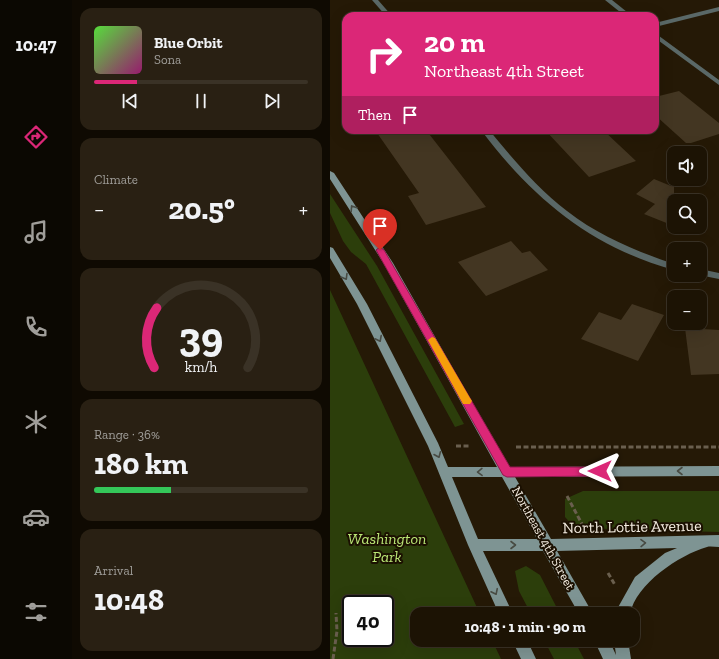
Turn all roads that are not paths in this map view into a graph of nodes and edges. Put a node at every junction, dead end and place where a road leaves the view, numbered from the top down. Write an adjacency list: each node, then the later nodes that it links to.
1 (375, 0): 4 (street)
2 (608, 0): 5 (street)
3 (719, 9): 6 (street)
4 (386, 12)
5 (624, 12)
6 (659, 24)
7 (659, 38): 8 (street)
8 (719, 83)
9 (489, 134): 12 (street)
10 (330, 173): 17 (main road, Northeast 4th Street, one-way to 10)
11 (330, 250): 16 (main road, one-way to 16)
12 (667, 264)
13 (707, 273): 14 (street)
14 (719, 276)
15 (719, 471): 17 (main road, one-way to 17)
16 (445, 472): 17 (main road, one-way to 16); 19 (main road)
17 (507, 472): 20 (main road, Northeast 4th Street)
18 (713, 541): 20 (main road, North Lottie Avenue, one-way to 18); 23 (main road)
19 (474, 545): 20 (main road, North Lottie Avenue, one-way to 20); 21 (main road, one-way to 21)
20 (547, 545): 22 (main road, Northeast 4th Street)
21 (503, 607)
22 (582, 607)
23 (625, 607)
24 (523, 647): 27 (main road)
25 (605, 647): 28 (main road)
26 (622, 647): 29 (main road)
27 (529, 659)
28 (612, 659)
29 (624, 659)

